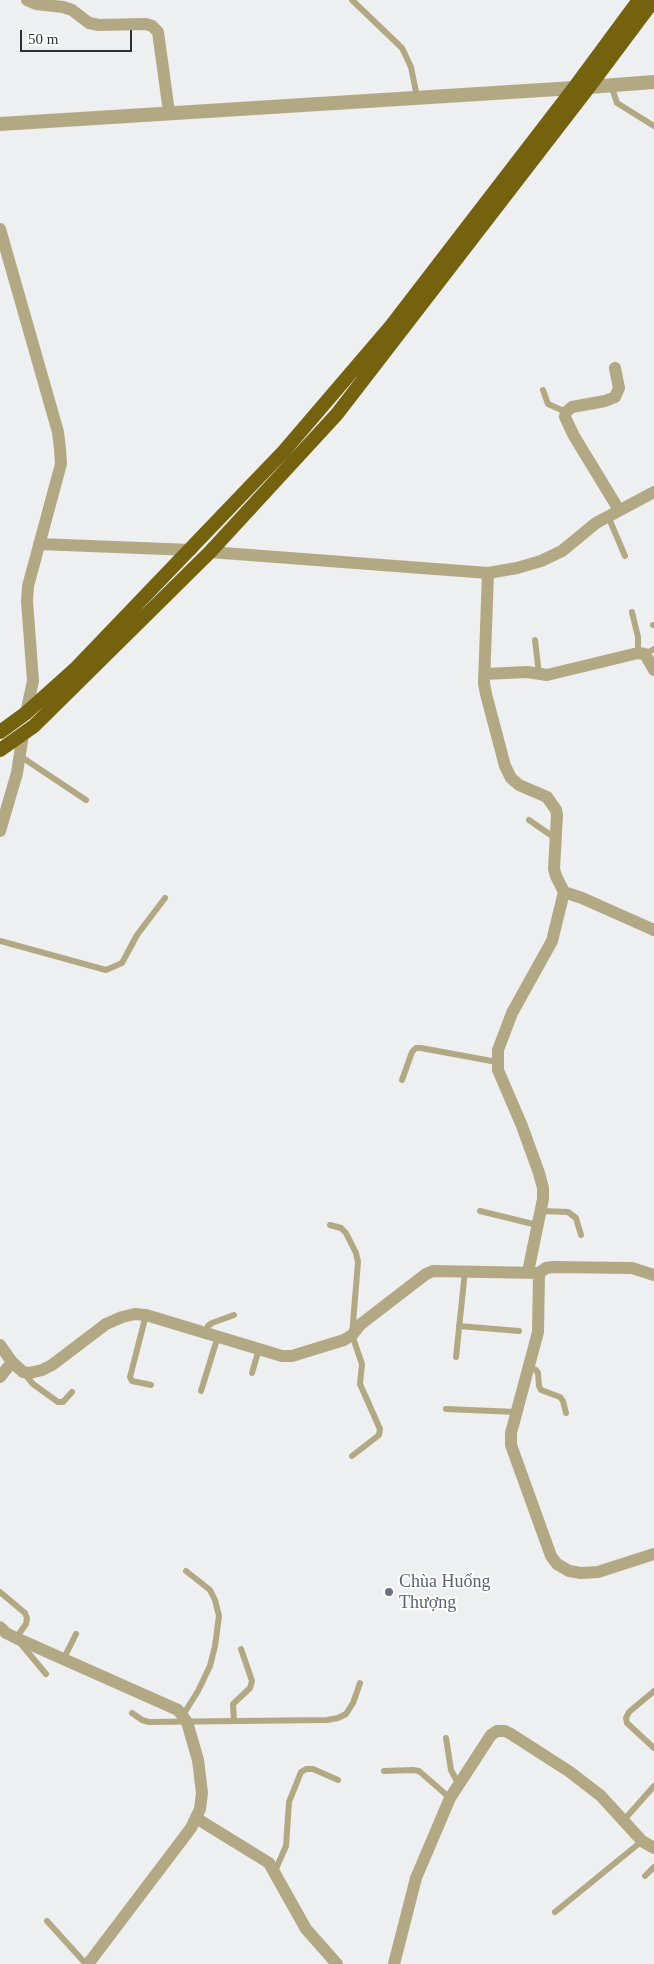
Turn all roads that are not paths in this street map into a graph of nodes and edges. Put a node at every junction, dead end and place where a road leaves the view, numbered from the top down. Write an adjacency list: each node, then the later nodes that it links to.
1 (27, 0): 10 (street)
2 (352, 0): 9 (lane)
3 (639, 0): 8 (highway)
4 (654, 0): 7 (highway)
5 (654, 82): 6 (street)
6 (611, 85): 7 (street); 12 (lane)
7 (589, 87): 14 (highway)
8 (574, 88): 9 (street); 14 (highway)
9 (417, 97): 10 (street)
10 (169, 112): 11 (street)
11 (0, 124)
12 (654, 126)
13 (0, 229): 20 (street)
14 (461, 243): 21 (highway); 22 (highway)
15 (615, 368): 17 (street)
16 (543, 390): 17 (lane)
17 (566, 412): 19 (street)
18 (654, 492): 19 (street)
19 (613, 513): 23 (lane); 24 (street)
20 (39, 544): 21 (street); 31 (street)
21 (191, 550): 31 (highway)
22 (210, 552): 24 (street); 33 (highway)
23 (626, 556)
24 (488, 573): 29 (street)
25 (632, 612): 27 (lane)
26 (535, 640): 30 (lane)
27 (646, 652): 28 (street); 30 (street)
28 (654, 670)
29 (485, 674): 30 (street); 39 (street)
30 (540, 674)
31 (26, 713): 32 (highway)
32 (0, 732)
33 (23, 734): 34 (highway); 35 (street)
34 (0, 750)
35 (19, 756): 36 (lane); 38 (street)
36 (86, 800)
37 (529, 820): 39 (lane)
38 (0, 831)
39 (556, 839): 40 (street)
40 (564, 892): 42 (street); 44 (street)
41 (166, 898): 43 (lane)
42 (654, 930)
43 (0, 941)
44 (497, 1062): 45 (lane); 47 (street)
45 (402, 1080)
46 (480, 1211): 49 (lane)
47 (541, 1211): 49 (street); 50 (lane)
48 (330, 1225): 59 (lane)
49 (538, 1225): 52 (street)
50 (581, 1235)
51 (465, 1270): 52 (street); 56 (lane); 59 (street)
52 (533, 1272): 53 (street); 64 (street)
53 (654, 1275)
54 (234, 1314): 58 (lane)
55 (146, 1315): 58 (street); 65 (street); 68 (lane)
56 (459, 1326): 57 (lane); 62 (lane)
57 (519, 1331)
58 (212, 1335): 61 (street); 69 (lane)
59 (352, 1336): 61 (street); 74 (lane)
60 (0, 1345): 63 (street)
61 (259, 1349): 66 (lane)
62 (456, 1357)
63 (12, 1362): 65 (street); 67 (street)
64 (528, 1367): 72 (street); 73 (lane)
65 (23, 1372): 70 (lane)
66 (252, 1373)
67 (0, 1377)
68 (151, 1386)
69 (201, 1391)
70 (72, 1392)
71 (446, 1409): 72 (lane)
72 (516, 1412): 75 (street)
73 (566, 1413)
74 (352, 1456)
75 (654, 1554)
76 (186, 1571): 87 (lane)
77 (0, 1592): 80 (lane)
78 (0, 1627): 80 (street)
79 (76, 1634): 82 (lane)
80 (16, 1638): 82 (street); 83 (lane)
81 (241, 1649): 88 (lane)
82 (63, 1660): 87 (street)
83 (46, 1674)
84 (360, 1683): 88 (lane)
85 (654, 1691): 90 (lane)
86 (132, 1713): 87 (lane)
87 (185, 1718): 88 (lane); 96 (street)
88 (234, 1721)
89 (446, 1738): 93 (lane)
90 (654, 1748)
91 (384, 1771): 95 (lane)
92 (338, 1780): 101 (lane)
93 (459, 1785): 95 (street); 97 (street)
94 (654, 1786): 97 (lane)
95 (450, 1798): 107 (street)
96 (196, 1818): 101 (street); 105 (street)
97 (624, 1820): 98 (street)
98 (642, 1841): 99 (street); 103 (lane)
99 (654, 1848)
100 (654, 1866): 102 (lane)
101 (276, 1871): 106 (street)
102 (645, 1876)
103 (555, 1912)
104 (47, 1921): 105 (lane)
105 (87, 1964)
106 (336, 1964)
107 (394, 1964)

